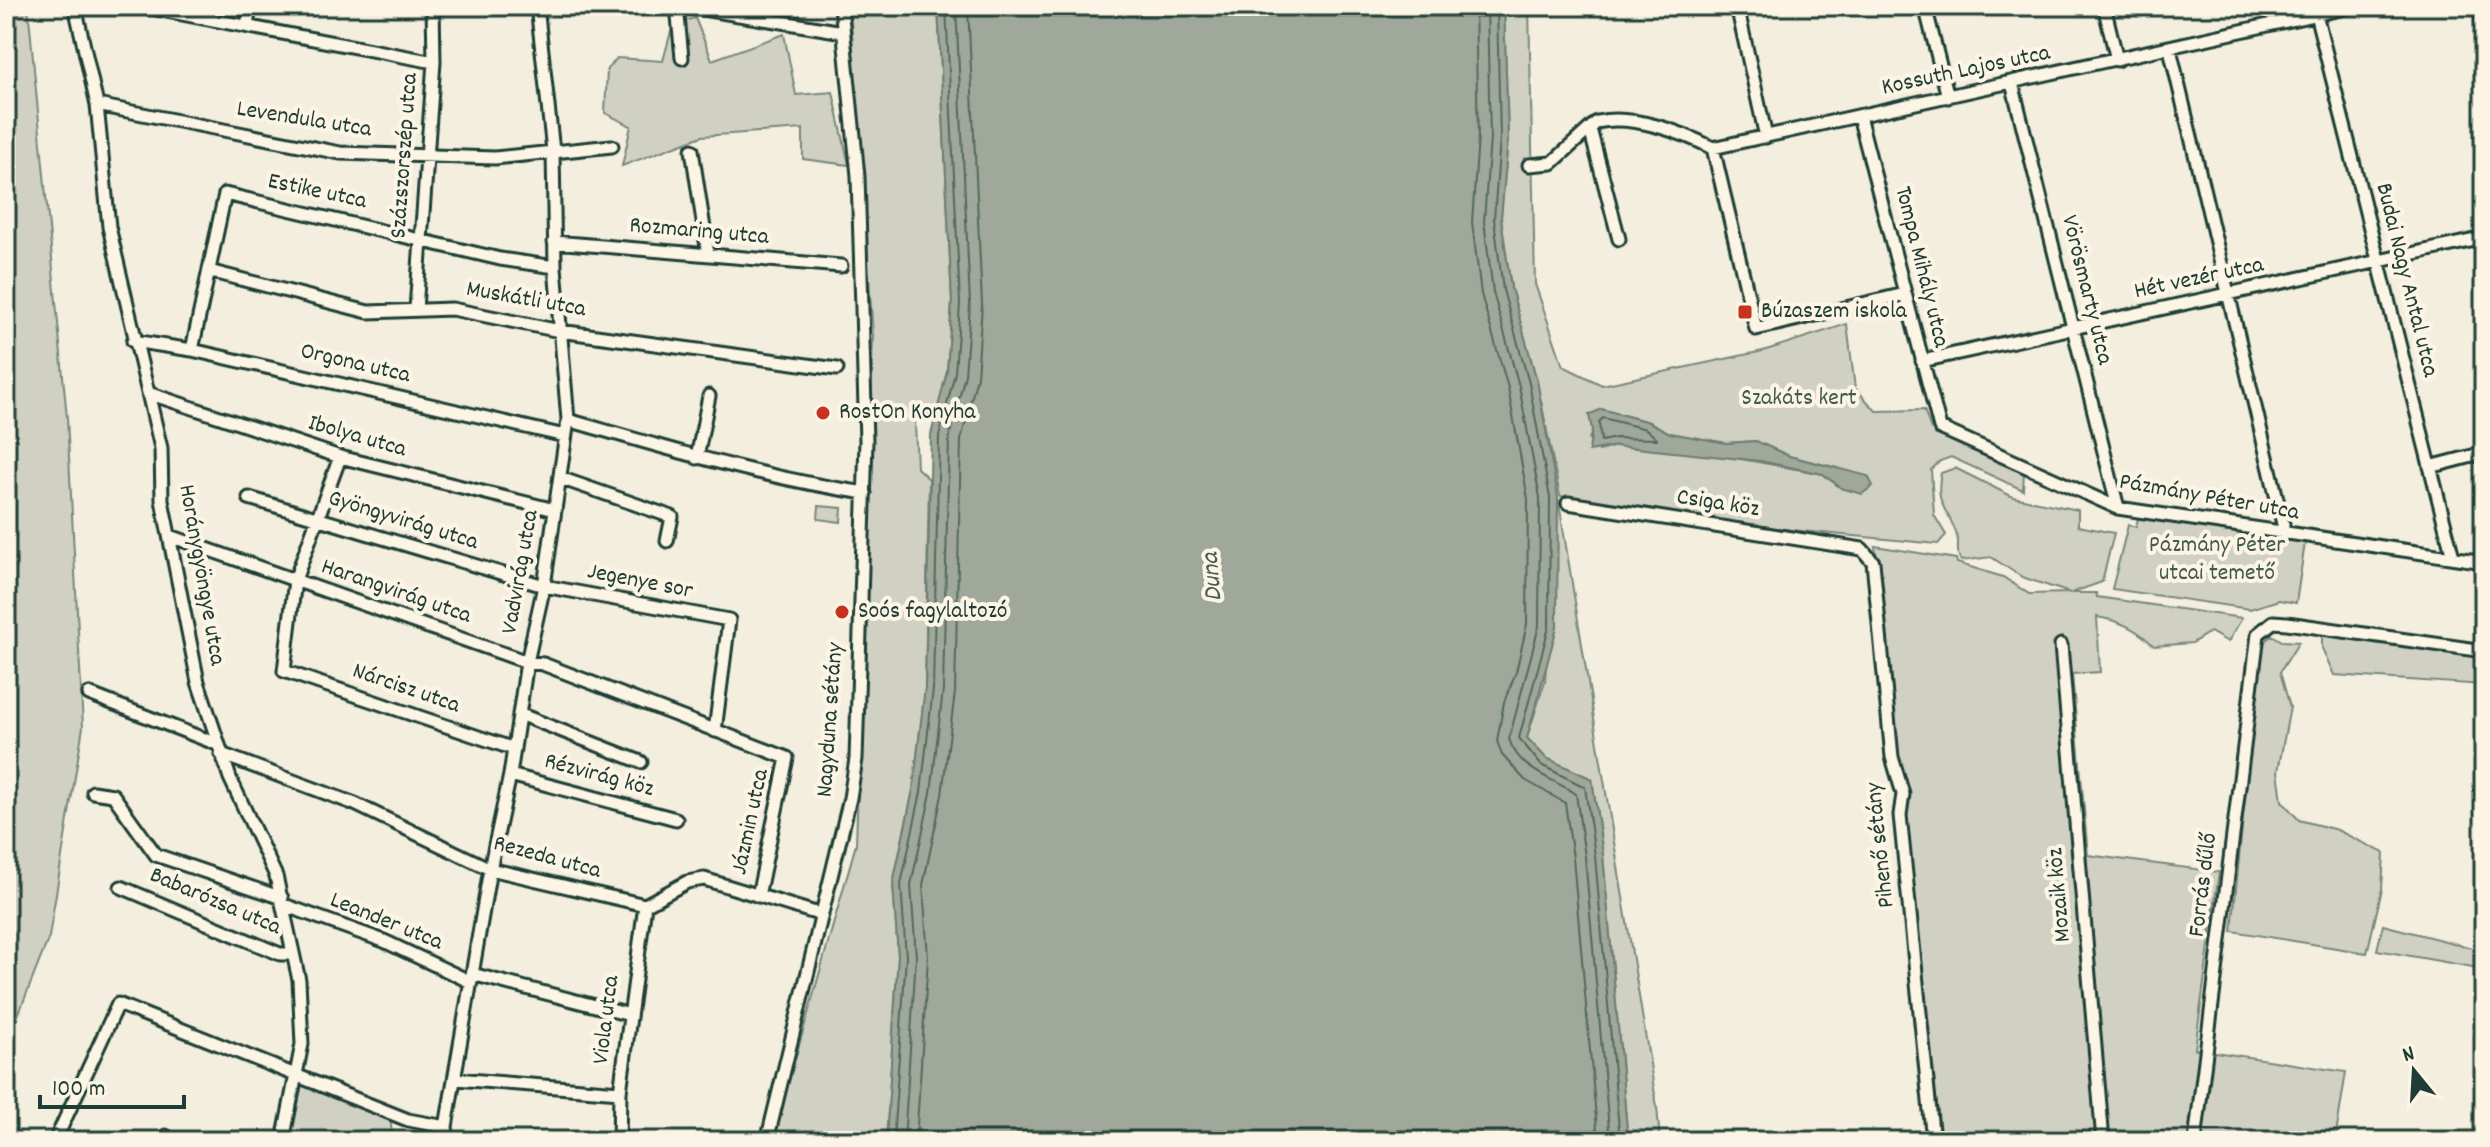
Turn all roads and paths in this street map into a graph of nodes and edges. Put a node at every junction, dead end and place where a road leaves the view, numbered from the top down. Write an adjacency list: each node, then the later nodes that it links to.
1 (75, 6): 26 (street, Horánygyöngye utca)
2 (140, 6): 18 (street)
3 (250, 6): 18 (street)
4 (433, 6): 23 (street, Százszorszép utca)
5 (537, 6): 33 (street, Vadvirág utca)
6 (677, 6): 21 (street)
7 (684, 6): 19 (street)
8 (841, 6): 19 (street, Nagyduna sétány)
9 (1737, 6): 29 (street)
10 (1925, 6): 25 (street)
11 (2104, 6): 22 (street)
12 (2286, 6): 16 (street)
13 (2354, 6): 15 (street, Kossuth Lajos utca)
14 (2480, 6): 17 (main road)
15 (2316, 14): 16 (street, Kossuth Lajos utca); 41 (street, Budai Nagy Antal utca)
16 (2289, 19): 20 (street, Kossuth Lajos utca)
17 (2484, 21)
18 (247, 26): 23 (street)
19 (843, 32): 64 (street, Nagyduna sétány)
20 (2170, 49): 22 (street, Kossuth Lajos utca); 46 (street)
21 (682, 58)
22 (2117, 60): 24 (street, Kossuth Lajos utca)
23 (434, 62): 34 (street, Százszorszép utca)
24 (2012, 83): 25 (street, Kossuth Lajos utca); 48 (street, Vörösmarty utca)
25 (1948, 97): 27 (street, Kossuth Lajos utca)
26 (97, 105): 34 (street, Levendula utca); 50 (street, Horánygyöngye utca)
27 (1859, 116): 29 (street, Kossuth Lajos utca); 45 (street, Tompa Mihály utca)
28 (1590, 129): 31 (street); 35 (street); 38 (street)
29 (1766, 137): 31 (street, Kossuth Lajos utca)
30 (612, 146): 33 (street, Levendula utca)
31 (1713, 148): 45 (street)
32 (692, 150): 40 (street)
33 (553, 151): 34 (street, Levendula utca); 39 (street, Vadvirág utca)
34 (428, 156): 36 (street, Százszorszép utca)
35 (1529, 165)
36 (422, 238): 43 (street, Estike utca); 44 (street, Estike utca); 47 (street, Százszorszép utca)
37 (2484, 238): 41 (street, Hét vezér utca)
38 (1619, 239)
39 (554, 242): 40 (street, Rozmaring utca); 43 (street, Vadvirág utca)
40 (708, 254): 42 (street, Rozmaring utca)
41 (2378, 262): 46 (street, Hét vezér utca); 62 (street, Budai Nagy Antal utca)
42 (841, 266)
43 (555, 267): 49 (street, Vadvirág utca)
44 (209, 271): 47 (street, Muskátli utca); 51 (street, Estike utca)
45 (1905, 294): 52 (street, Tompa Mihály utca)
46 (2228, 297): 48 (street, Hét vezér utca); 70 (street)
47 (416, 309): 49 (street, Muskátli utca)
48 (2072, 328): 52 (street, Hét vezér utca); 67 (street, Vörösmarty utca)
49 (560, 331): 53 (street, Muskátli utca); 56 (street, Vadvirág utca)
50 (133, 341): 51 (street, Orgona utca); 54 (street, Horánygyöngye utca)
51 (192, 350): 58 (street, Orgona utca)
52 (1922, 361): 57 (street, Tompa Mihály utca)
53 (837, 369)
54 (151, 394): 60 (street, Ibolya utca); 71 (street, Horánygyöngye utca)
55 (709, 396): 61 (street)
56 (568, 420): 58 (street, Vadvirág utca); 61 (street)
57 (1940, 428): 67 (street, Pázmány Péter utca)
58 (565, 436): 63 (street, Vadvirág utca)
59 (2484, 453): 62 (street)
60 (340, 457): 68 (street, Ibolya utca); 69 (street)
61 (697, 458): 64 (street)
62 (2430, 467): 74 (street, Budai Nagy Antal utca)
63 (560, 478): 68 (street, Vadvirág utca); 72 (street)
64 (865, 493): 98 (street, Nagyduna sétány)
65 (249, 498): 69 (street, Gyöngyvirág utca)
66 (1568, 503): 73 (street, Csiga köz)
67 (2118, 508): 70 (street, Pázmány Péter utca)
68 (555, 510): 77 (street, Vadvirág utca)
69 (316, 518): 76 (street); 77 (street, Gyöngyvirág utca)
70 (2283, 535): 74 (street, Pázmány Péter utca)
71 (170, 536): 76 (street, Harangvirág utca); 84 (street, Horánygyöngye utca)
72 (667, 541)
73 (1862, 549): 111 (street, Pihenő sétány)
74 (2453, 557): 75 (street, Pázmány Péter utca)
75 (2484, 562)
76 (295, 580): 80 (street, Harangvirág utca); 85 (street, Nárcisz utca)
77 (544, 586): 80 (street, Vadvirág utca); 83 (street, Jegenye sor)
78 (2061, 645): 112 (street, Mozaik köz)
79 (2484, 651): 113 (street, Forrás dűlő)
80 (527, 662): 82 (street, Vadvirág utca); 83 (street, Harangvirág utca)
81 (89, 694): 84 (street, Rezeda utca)
82 (519, 714): 85 (street, Vadvirág utca); 87 (street)
83 (715, 731): 86 (street, Harangvirág utca)
84 (219, 749): 88 (street, Rezeda utca); 90 (street, Horánygyöngye utca)
85 (514, 749): 89 (street, Vadvirág utca)
86 (787, 758): 95 (street, Jázmin utca)
87 (641, 762)
88 (250, 766): 90 (street); 93 (street, Rezeda utca)
89 (510, 775): 92 (street, Rézvirág köz); 93 (street, Vadvirág utca)
90 (230, 778): 96 (street, Horánygyöngye utca)
91 (93, 792): 96 (street, Leander utca)
92 (676, 819)
93 (490, 869): 97 (street, Rezeda utca); 100 (street, Vadvirág utca)
94 (121, 887): 99 (street, Babarózsa utca)
95 (758, 896): 97 (street); 98 (street)
96 (283, 902): 99 (street, Horánygyöngye utca); 100 (street, Leander utca)
97 (645, 905): 101 (street, Viola utca)
98 (822, 915): 110 (street, Nagyduna sétány)
99 (292, 954): 102 (street, Horánygyöngye utca)
100 (471, 978): 101 (street, Leander utca); 103 (street, Vadvirág utca)
101 (630, 1015): 104 (street, Viola utca)
102 (298, 1074): 105 (street); 106 (street); 107 (street, Horánygyöngye utca)
103 (456, 1079): 104 (street); 105 (street, Vadvirág utca)
104 (620, 1092): 109 (street, Viola utca)
105 (446, 1127): 108 (street, Vadvirág utca)
106 (55, 1141)
107 (283, 1141)
108 (448, 1141)
109 (619, 1141)
110 (767, 1141)
111 (1933, 1141)
112 (2103, 1141)
113 (2195, 1141)

